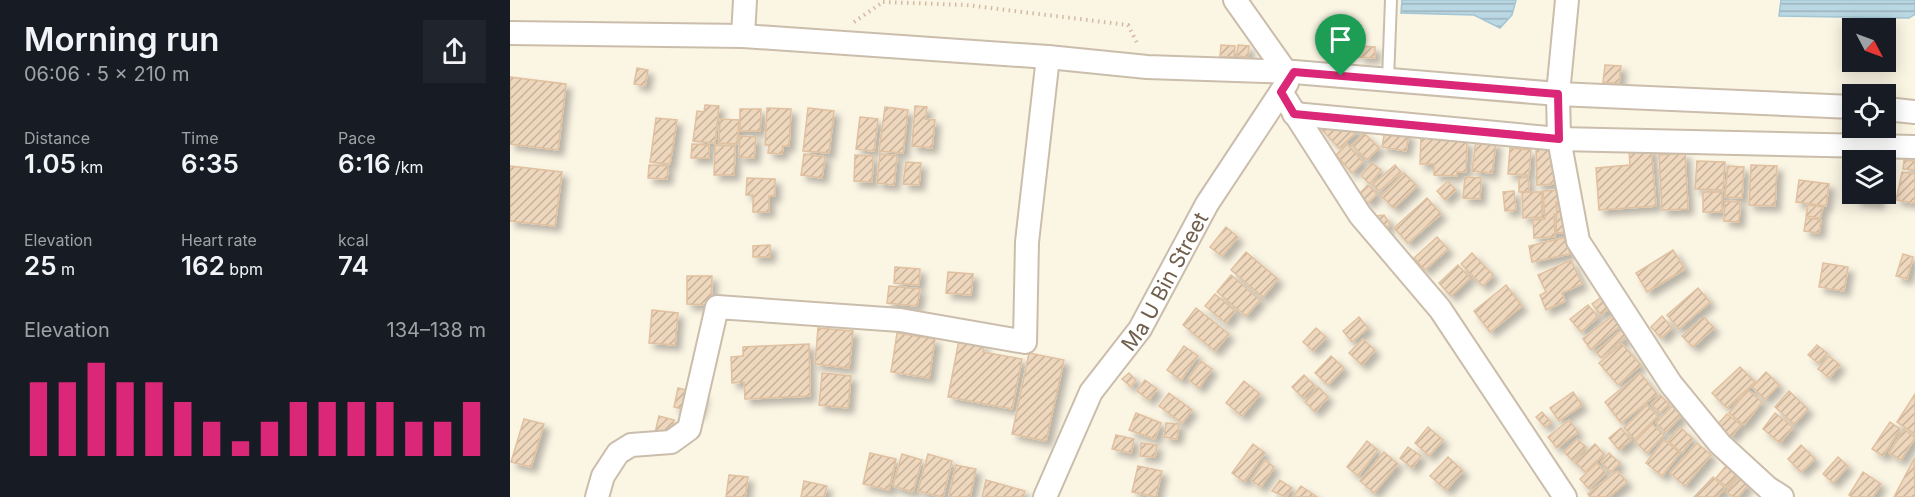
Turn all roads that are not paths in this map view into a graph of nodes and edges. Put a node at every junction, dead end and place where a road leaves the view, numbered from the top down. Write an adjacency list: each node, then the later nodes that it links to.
1 (745, 0): 6 (street)
2 (1235, 0): 8 (street)
3 (1391, 0): 9 (lane)
4 (1567, 0): 10 (street)
5 (510, 33): 6 (street)
6 (743, 36): 7 (street)
7 (1048, 57): 8 (street); 17 (street)
8 (1287, 79): 9 (street); 14 (street); 18 (street, Ma U Bin Street)
9 (1388, 80): 10 (street)
10 (1558, 94): 11 (street); 15 (street)
11 (1842, 107)
12 (1896, 110): 13 (street)
13 (1915, 112)
14 (1294, 114): 15 (street); 19 (street)
15 (1559, 139): 16 (street); 20 (street)
16 (1915, 147)
17 (597, 497)
18 (1045, 497)
19 (1565, 497)
20 (1782, 497)

